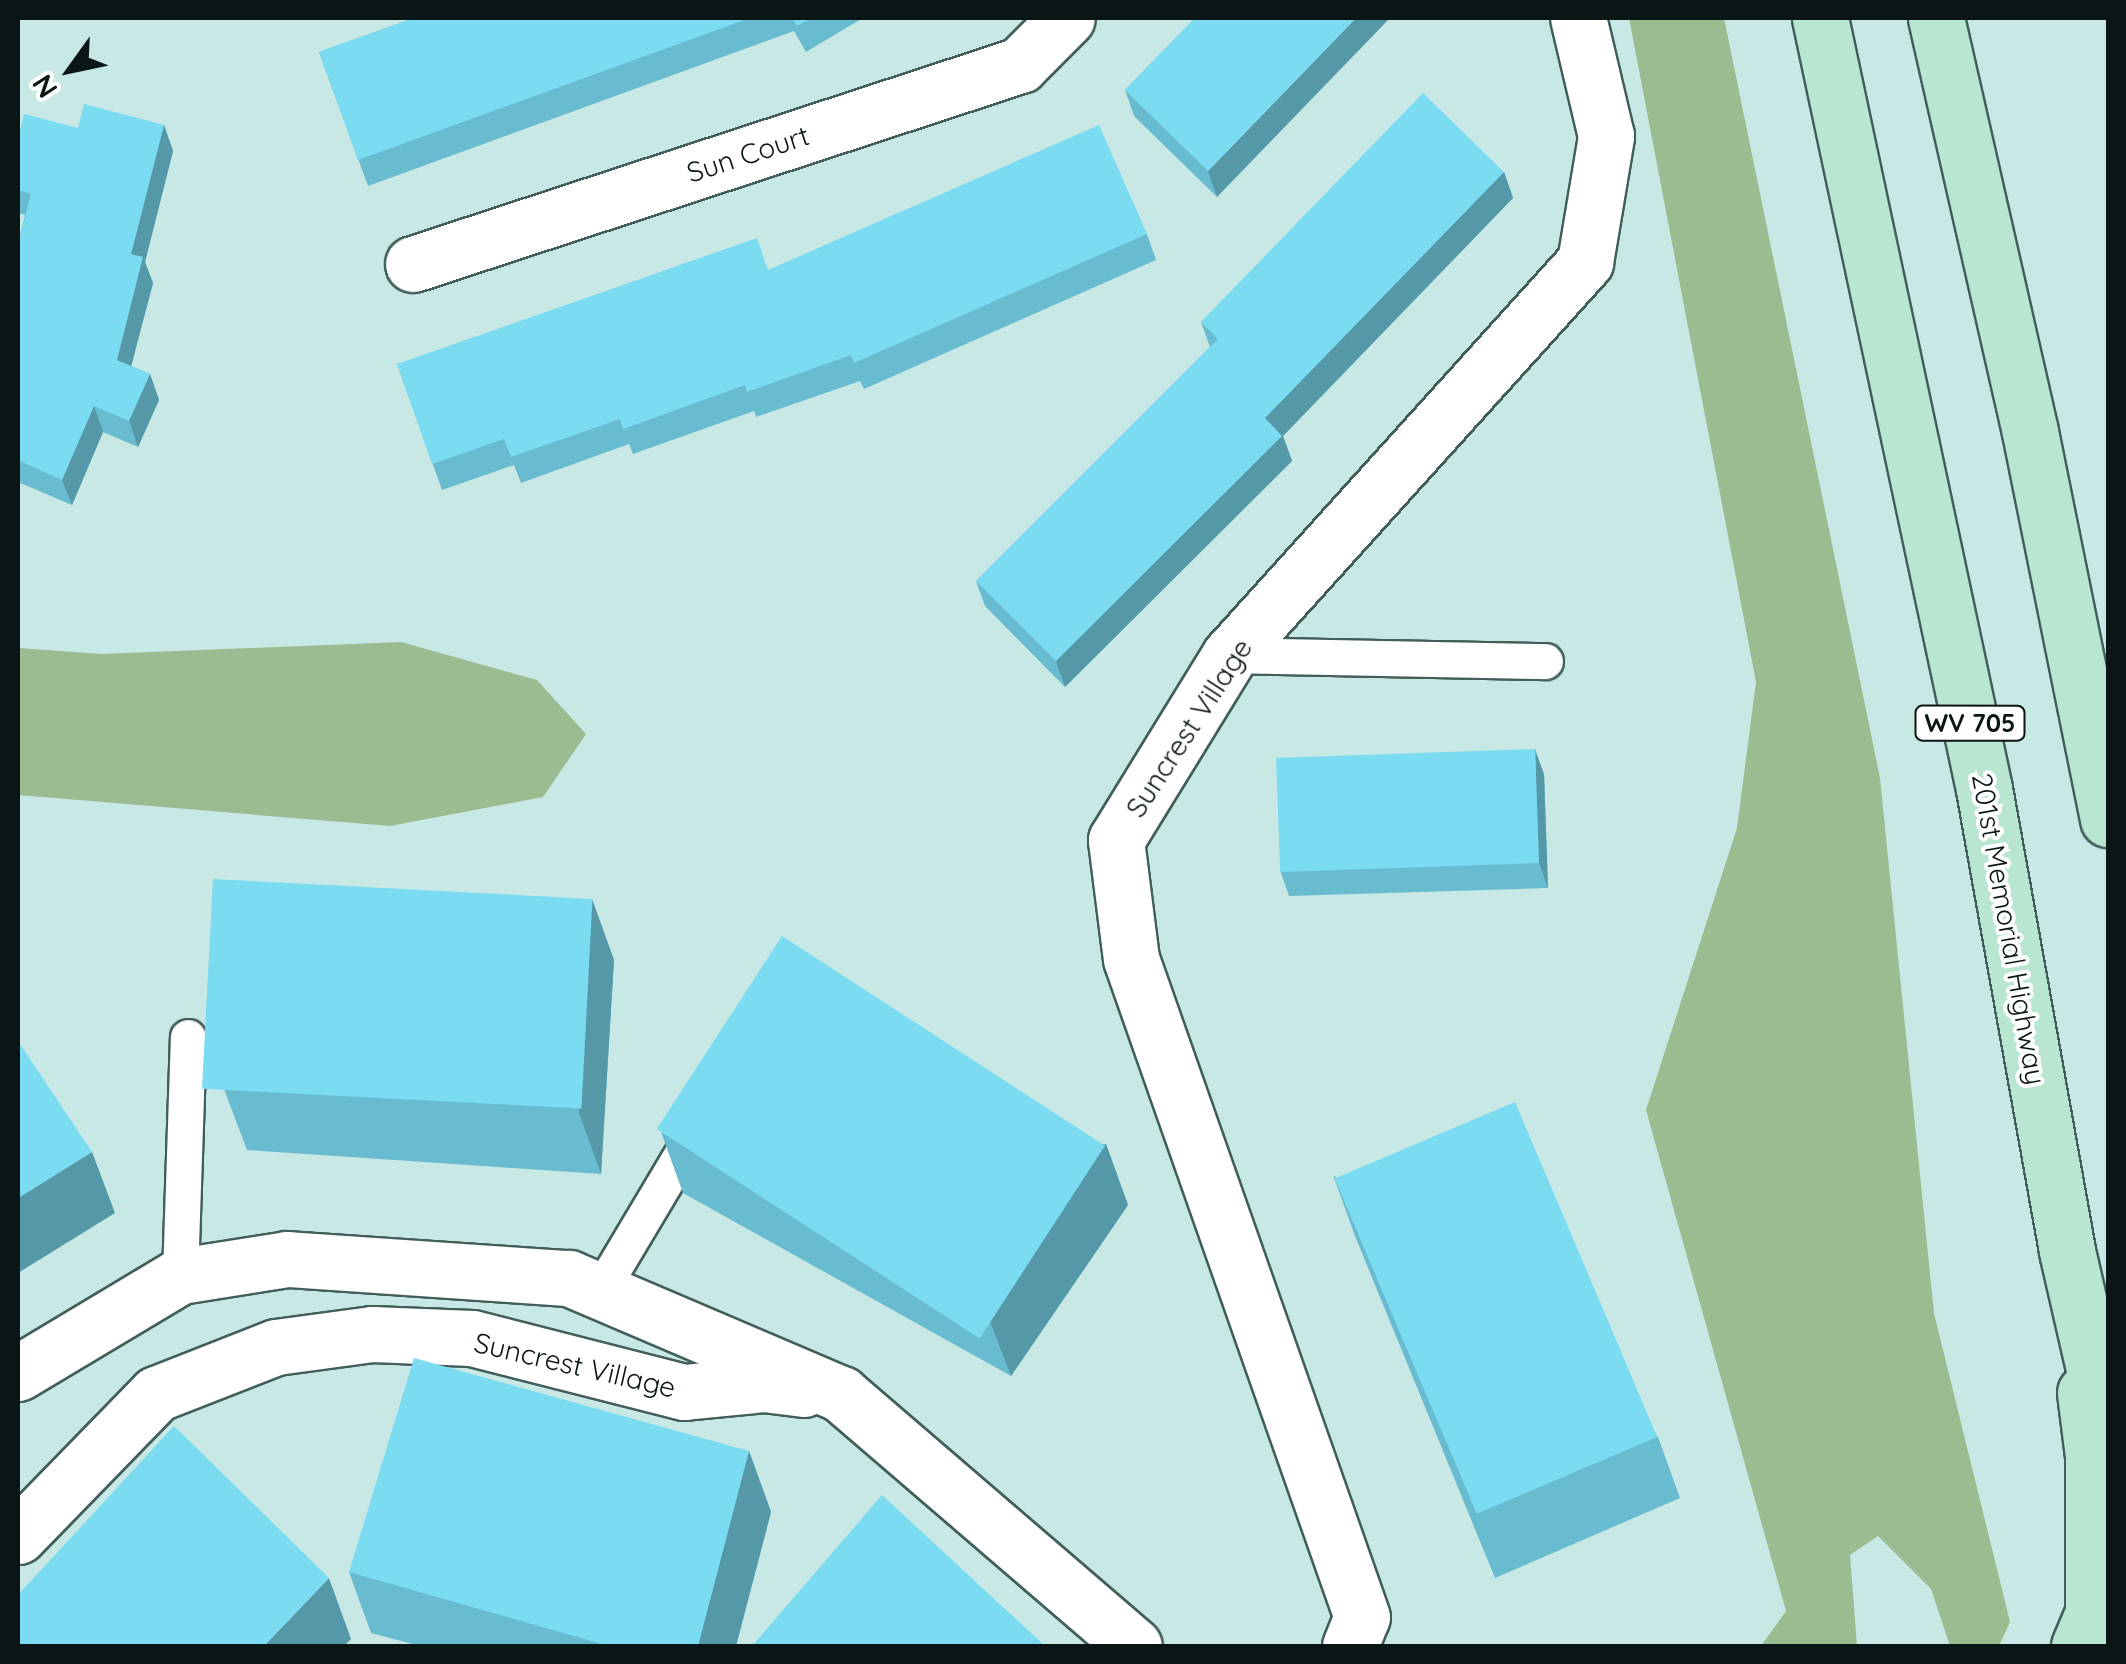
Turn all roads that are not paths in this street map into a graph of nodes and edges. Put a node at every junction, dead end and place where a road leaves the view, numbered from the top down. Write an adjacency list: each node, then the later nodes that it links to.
1 (1067, 18): 5 (street, Sun Court)
2 (1578, 18): 6 (street, Suncrest Village)
3 (1820, 18): 11 (main road, 201st Memorial Highway / WV 705)
4 (1936, 18): 8 (main road)
5 (412, 264)
6 (1230, 656): 7 (lane); 19 (street, Suncrest Village)
7 (1545, 661)
8 (2108, 819)
9 (188, 1037): 12 (lane)
10 (712, 1103): 13 (lane)
11 (2067, 1251): 16 (main road, 201st Memorial Highway / WV 705); 20 (main road)
12 (180, 1276): 13 (street); 14 (street)
13 (600, 1291): 15 (street)
14 (18, 1373)
15 (842, 1394): 17 (street, Suncrest Village); 18 (street)
16 (2108, 1430)
17 (18, 1536)
18 (1134, 1646)
19 (1350, 1646)
20 (2079, 1646)

